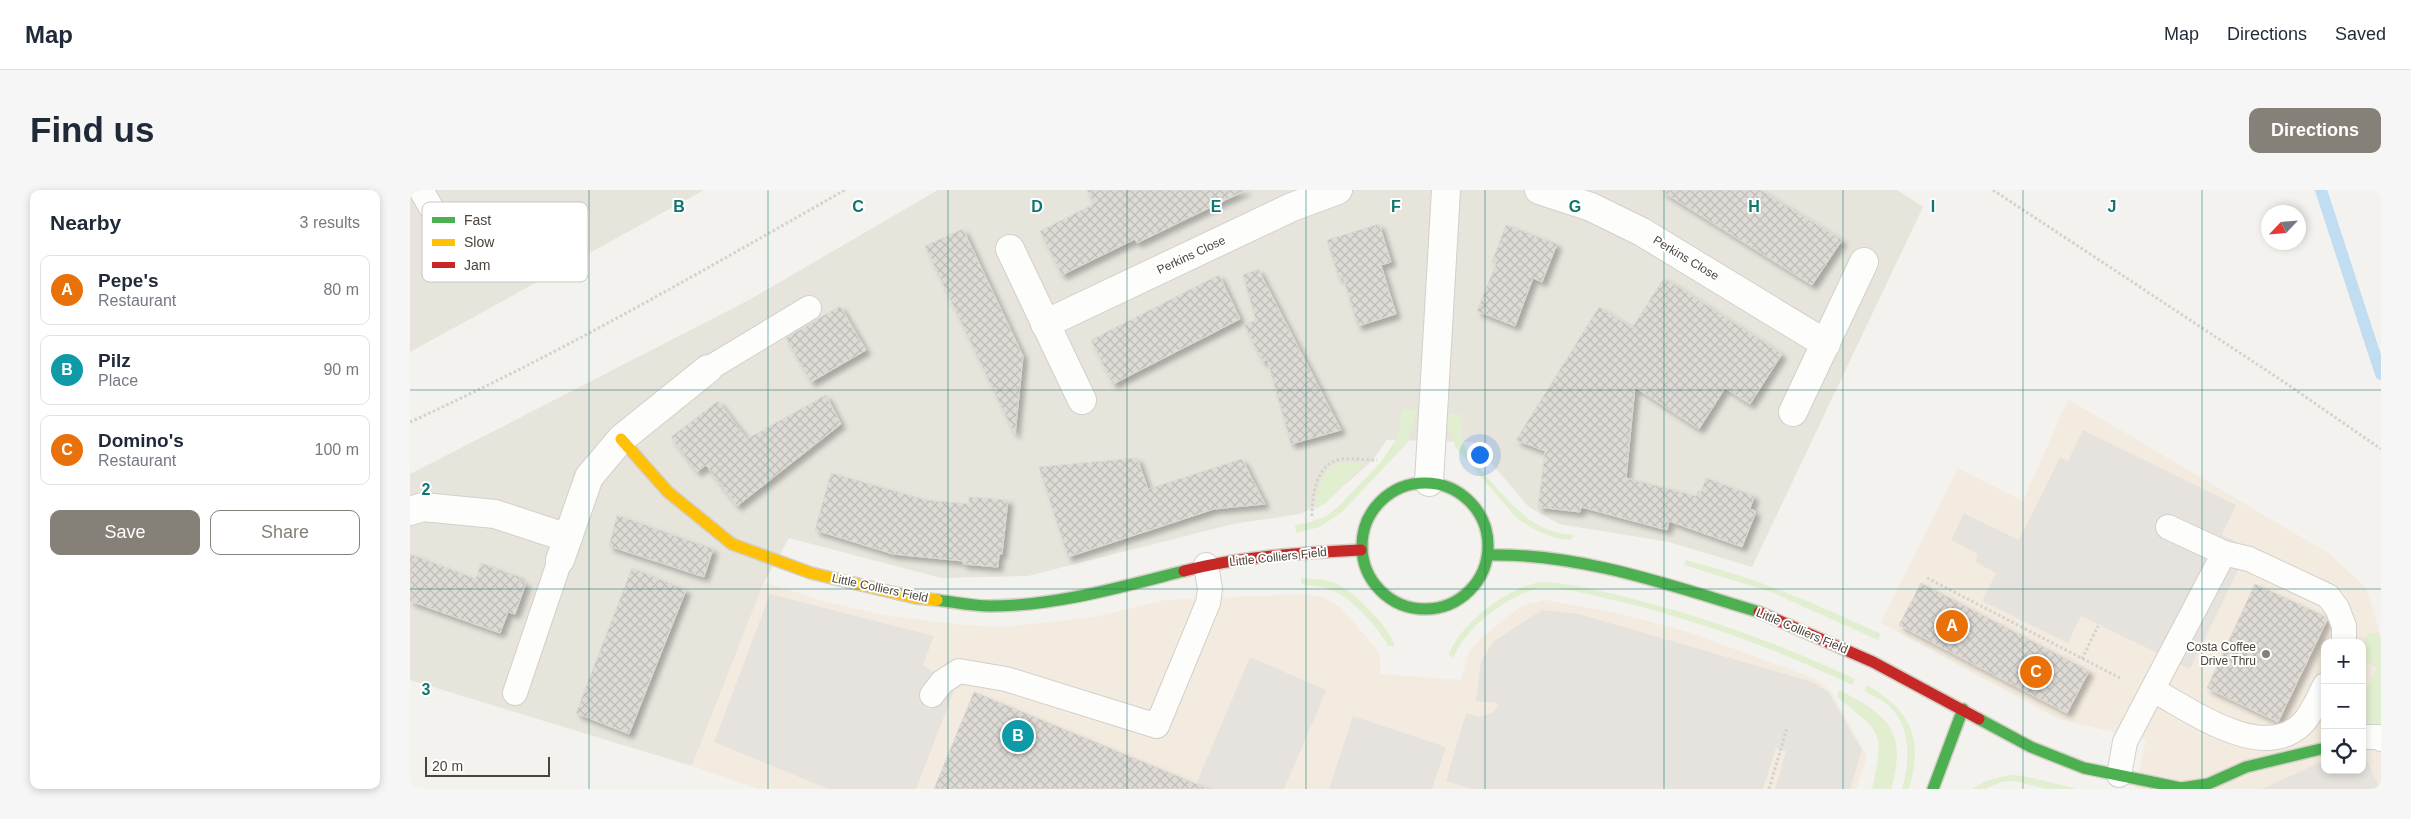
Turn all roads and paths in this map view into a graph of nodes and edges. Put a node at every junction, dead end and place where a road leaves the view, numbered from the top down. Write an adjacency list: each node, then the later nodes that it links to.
1 (420, 190): 7 (lane)
2 (845, 190): 16 (path)
3 (1338, 190): 11 (street, Perkins Close)
4 (1446, 190): 20 (street)
5 (1539, 190): 12 (street, Perkins Close)
6 (1993, 190): 18 (path)
7 (427, 202)
8 (1010, 248): 11 (street)
9 (1864, 262): 12 (street)
10 (809, 308): 13 (lane)
11 (1046, 324): 14 (street)
12 (1826, 344): 15 (street)
13 (708, 369): 17 (street)
14 (1082, 400)
15 (1793, 412)
16 (410, 422)
17 (621, 439): 24 (street); 28 (street, Little Colliers Field)
18 (2381, 449)
19 (1377, 460): 22 (path)
20 (1429, 482): 25 (street); 27 (street)
21 (410, 511): 24 (street)
22 (1312, 516)
23 (2168, 527): 26 (lane)
24 (564, 549): 35 (lane)
25 (1361, 550): 27 (street); 28 (street, Little Colliers Field)
26 (2224, 554): 31 (lane); 34 (lane)
27 (1488, 555): 38 (street, Little Colliers Field)
28 (1206, 565): 37 (lane)
29 (1927, 578): 32 (path)
30 (2098, 626): 32 (path)
31 (2344, 639)
32 (2082, 659): 33 (path)
33 (2120, 679)
34 (2153, 690): 36 (lane); 43 (lane)
35 (515, 693)
36 (2321, 693)
37 (932, 695)
38 (1963, 708): 43 (street, Little Colliers Field); 46 (street)
39 (1787, 728): 45 (path)
40 (2366, 737): 41 (lane)
41 (2381, 739)
42 (2321, 749): 44 (street)
43 (2119, 775): 47 (street, Little Colliers Field)
44 (2209, 786): 47 (street)
45 (1769, 789)
46 (1933, 789)
47 (2181, 789)

